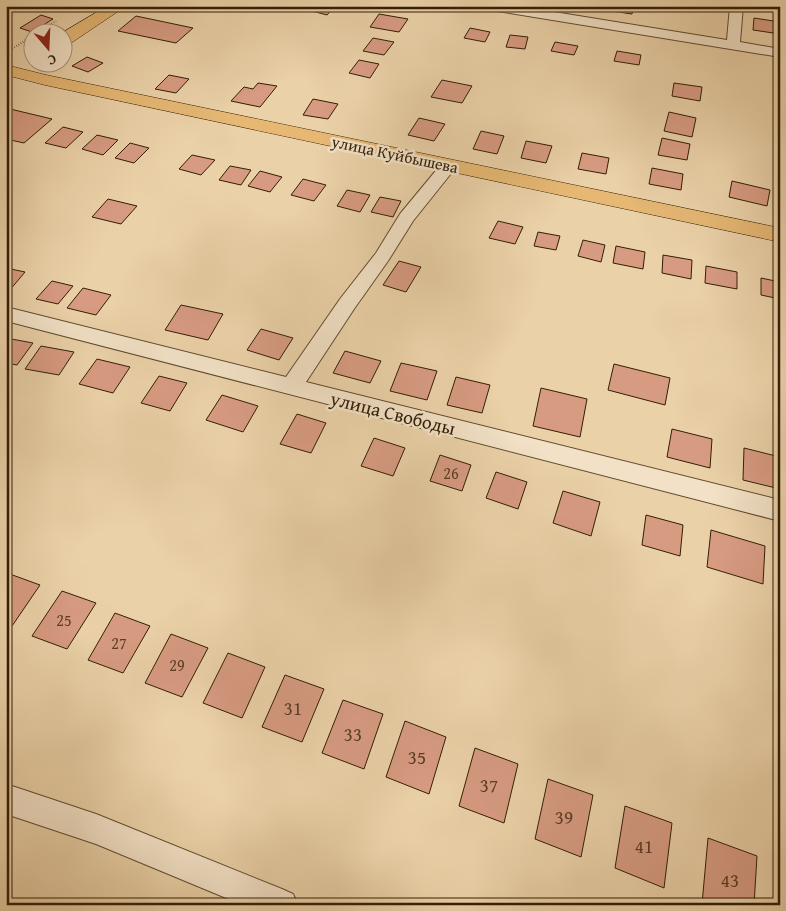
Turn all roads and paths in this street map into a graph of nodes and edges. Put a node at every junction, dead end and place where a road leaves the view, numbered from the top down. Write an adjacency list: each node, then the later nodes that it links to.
1 (118, 6): 4 (main road)
2 (491, 6): 5 (street)
3 (737, 6): 5 (street)
4 (72, 35)
5 (733, 45): 7 (street)
6 (22, 48): 9 (path)
7 (780, 53)
8 (22, 62): 9 (main road)
9 (7, 67): 10 (main road, улица Куйбышева)
10 (449, 166): 11 (main road, улица Куйбышева); 13 (street)
11 (780, 236)
12 (6, 314): 13 (street, улица Свободы)
13 (291, 387): 14 (street, улица Свободы)
14 (780, 511)
15 (6, 799): 18 (street)
16 (6, 898): 17 (path)
17 (21, 905)
18 (282, 905)

